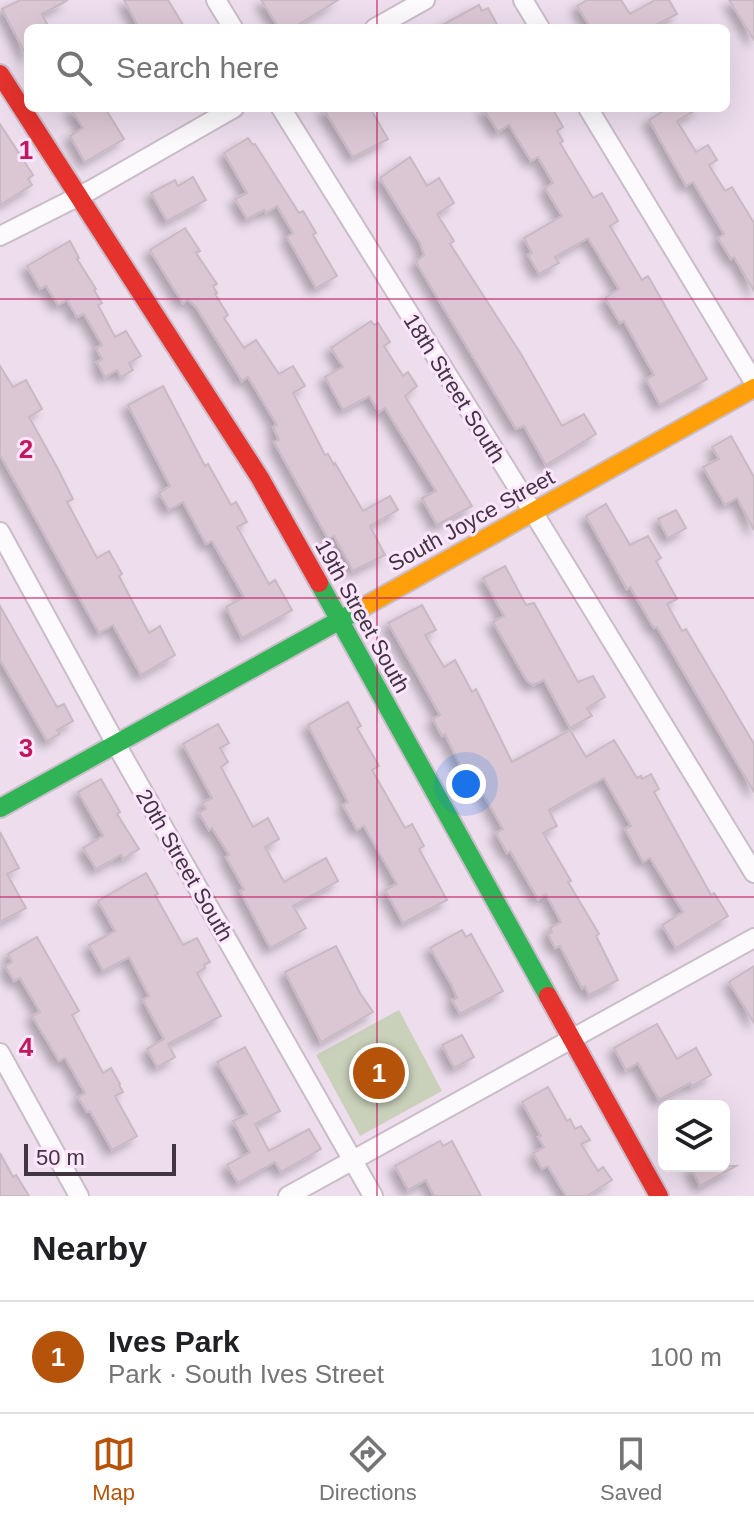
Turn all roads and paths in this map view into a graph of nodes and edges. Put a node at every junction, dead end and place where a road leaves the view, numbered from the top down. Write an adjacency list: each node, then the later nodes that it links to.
1 (216, 0): 4 (street)
2 (425, 0): 5 (street)
3 (523, 0): 6 (street)
4 (231, 24)
5 (382, 24)
6 (538, 24)
7 (0, 74): 9 (street, 19th Street South)
8 (24, 112): 13 (street, 19th Street South)
9 (24, 112)
10 (227, 112): 13 (street)
11 (283, 112): 17 (street, 18th Street South)
12 (590, 112): 15 (street)
13 (78, 196): 14 (street); 19 (street, 19th Street South)
14 (0, 236)
15 (754, 382)
16 (754, 388): 17 (street, South Joyce Street)
17 (533, 514): 19 (street, South Joyce Street); 22 (street, 18th Street South)
18 (0, 532): 20 (street, 20th Street South)
19 (338, 620): 20 (street, South Joyce Street); 24 (street, 19th Street South)
20 (117, 746): 21 (street, South Joyce Street); 26 (street, 20th Street South)
21 (0, 808)
22 (754, 873)
23 (754, 938): 24 (street)
24 (571, 1040): 26 (street); 30 (street, 19th Street South)
25 (0, 1053): 27 (street)
26 (354, 1160): 28 (street); 29 (street, 20th Street South)
27 (79, 1196)
28 (288, 1196)
29 (373, 1196)
30 (659, 1196)

